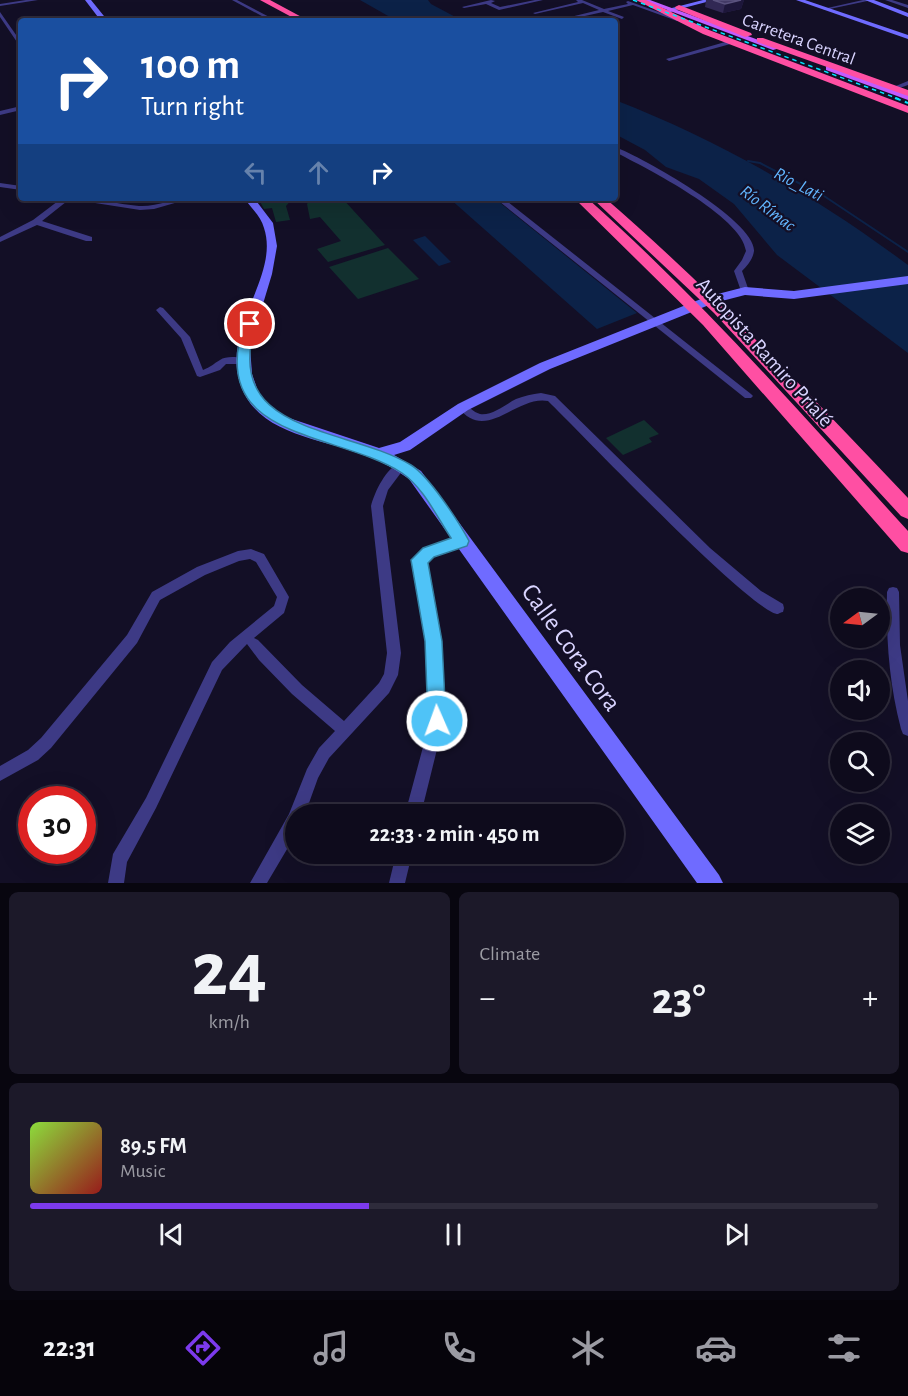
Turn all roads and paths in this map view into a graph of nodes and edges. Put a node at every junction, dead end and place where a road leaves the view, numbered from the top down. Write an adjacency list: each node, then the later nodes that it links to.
1 (36, 0): 19 (street)
2 (88, 0): 29 (street)
3 (234, 0): 30 (street)
4 (249, 0): 31 (highway)
5 (264, 0): 32 (highway)
6 (496, 0): 17 (street)
7 (541, 0): 20 (street)
8 (622, 0): 16 (street)
9 (652, 0): 24 (highway, Carretera Central)
10 (711, 0): 24 (street)
11 (799, 0): 22 (street)
12 (869, 0): 22 (street); 25 (street)
13 (887, 0): 25 (street)
14 (903, 0): 18 (street)
15 (580, 1): 23 (street); 27 (street)
16 (639, 1): 23 (street); 24 (highway); 35 (street)
17 (486, 2): 20 (street); 21 (street)
18 (908, 2)
19 (0, 5)
20 (517, 5): 27 (street)
21 (464, 7)
22 (825, 9): 38 (street)
23 (604, 10): 33 (street); 34 (street)
24 (673, 10): 35 (highway); 36 (main road, Carretera Central); 43 (highway, Carretera Central)
25 (906, 11)
26 (0, 13): 39 (street)
27 (535, 13): 28 (street)
28 (543, 17)
29 (103, 18)
30 (269, 18)
31 (284, 18)
32 (299, 18)
33 (569, 18)
34 (618, 19)
35 (679, 20): 37 (highway)
36 (703, 21): 37 (street); 44 (main road, Carretera Central)
37 (689, 25): 40 (highway)
38 (908, 37)
39 (18, 41)
40 (732, 42): 41 (street); 46 (highway)
41 (669, 59)
42 (908, 83): 43 (street)
43 (894, 88): 44 (highway, Carretera Central)
44 (908, 95)
45 (18, 109): 47 (street)
46 (908, 110)
47 (0, 112)
48 (618, 151): 62 (street)
49 (0, 184): 50 (street)
50 (18, 187)
51 (63, 201): 58 (street)
52 (95, 201): 53 (street)
53 (177, 201)
54 (252, 201): 66 (street, Calle Cora Cora)
55 (503, 201): 65 (street)
56 (583, 201): 63 (highway, Autopista Ramiro Prialé)
57 (602, 201): 63 (highway, Autopista Ramiro Prialé)
58 (36, 222): 59 (street); 60 (street)
59 (1, 239)
60 (89, 239)
61 (908, 280): 62 (street)
62 (745, 291): 63 (street)
63 (702, 303): 65 (street); 72 (highway, Autopista Ramiro Prialé); 74 (highway, Autopista Ramiro Prialé)
64 (160, 310): 66 (street)
65 (655, 321): 67 (street); 68 (street)
66 (244, 361): 70 (street, Calle Cora Cora)
67 (748, 396)
68 (462, 407): 69 (street); 76 (street)
69 (405, 446): 70 (street); 71 (street)
70 (379, 454): 71 (street, Calle Cora Cora)
71 (400, 465): 73 (street, Calle Cora Cora); 79 (street)
72 (908, 511)
73 (462, 541): 82 (street); 88 (street, Calle Cora Cora)
74 (908, 545)
75 (892, 592): 78 (street)
76 (777, 608)
77 (253, 644): 79 (street)
78 (908, 729)
79 (345, 730): 81 (street)
80 (0, 774): 85 (street)
81 (301, 804)
82 (416, 804)
83 (285, 835): 86 (street)
84 (402, 864): 87 (street)
85 (116, 883)
86 (258, 883)
87 (397, 883)
88 (711, 883)

